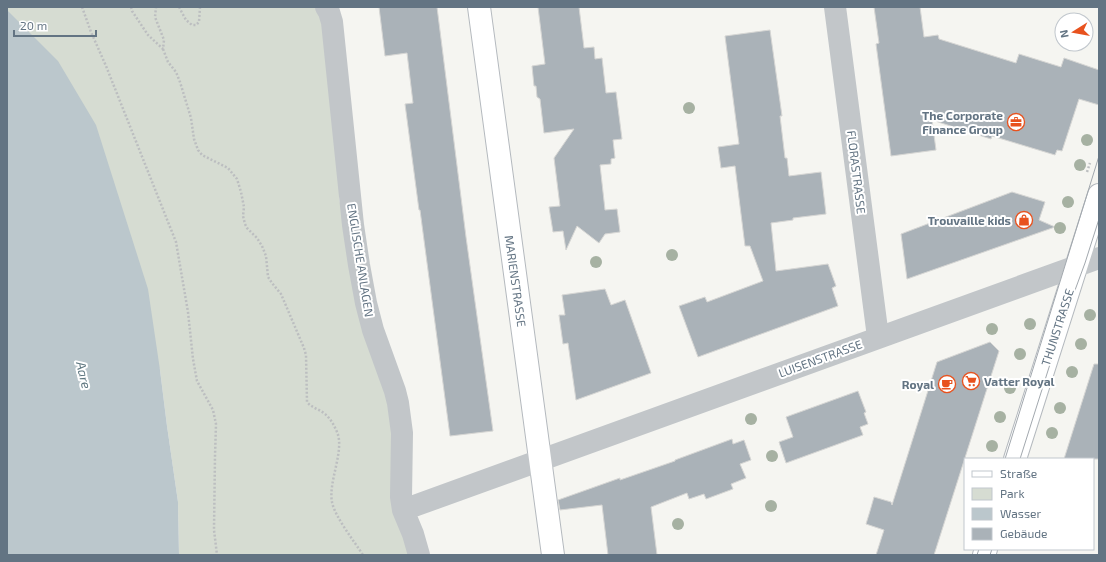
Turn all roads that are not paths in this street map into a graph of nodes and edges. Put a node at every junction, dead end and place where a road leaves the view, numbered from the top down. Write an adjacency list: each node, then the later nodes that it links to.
1 (326, 7): 10 (street, ENGLISCHE ANLAGEN)
2 (479, 7): 9 (street, MARIENSTRASSE)
3 (836, 7): 7 (street, FLORASTRASSE)
4 (1099, 195): 6 (street, THUNSTRASSE)
5 (1099, 258): 6 (street, LUISENSTRASSE)
6 (1076, 267): 7 (street, LUISENSTRASSE); 8 (street, THUNSTRASSE)
7 (878, 337): 9 (street, LUISENSTRASSE)
8 (1015, 458)
9 (541, 460): 10 (street); 12 (street, MARIENSTRASSE)
10 (403, 510): 11 (street, ENGLISCHE ANLAGEN)
11 (419, 555)
12 (553, 555)

